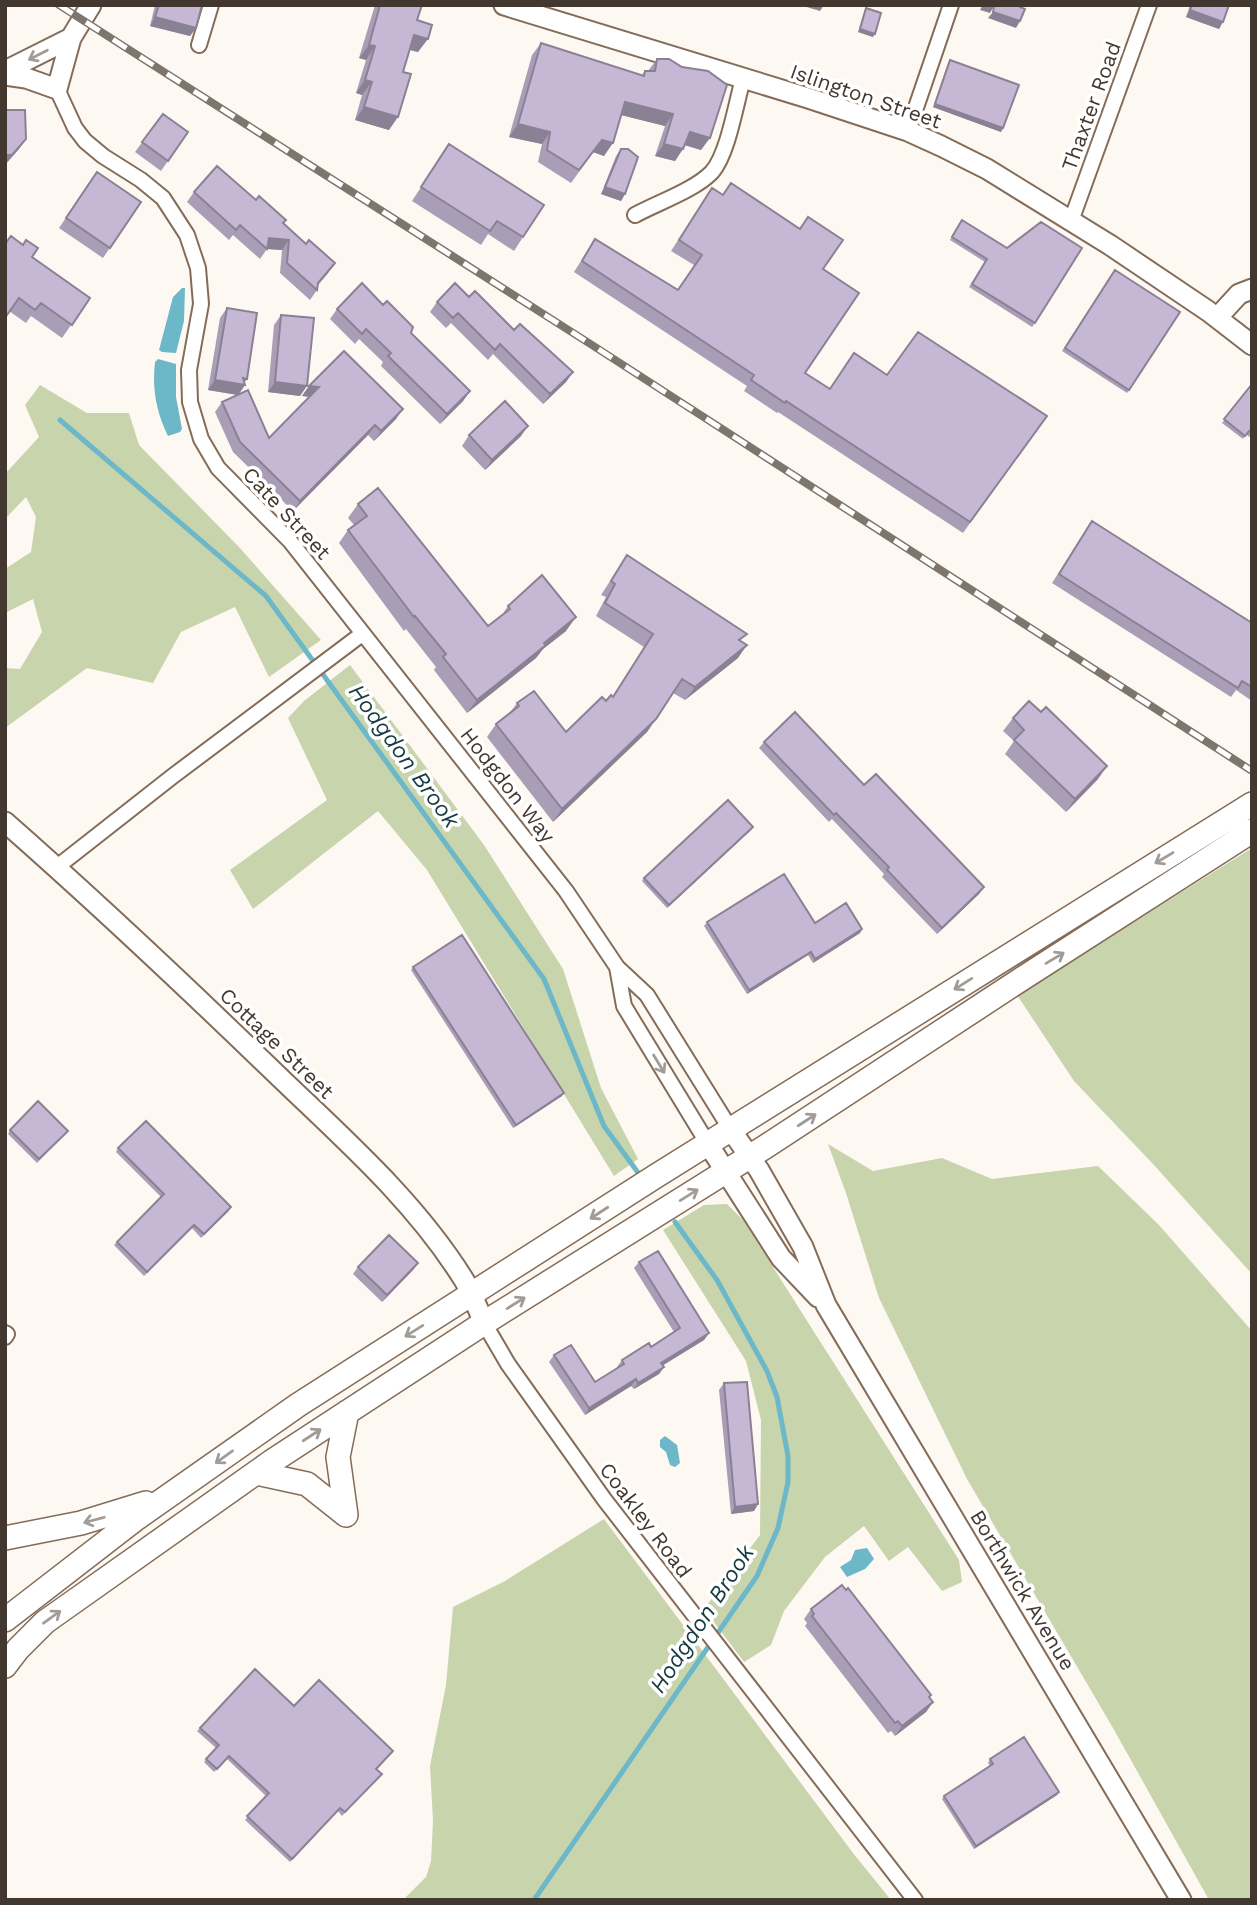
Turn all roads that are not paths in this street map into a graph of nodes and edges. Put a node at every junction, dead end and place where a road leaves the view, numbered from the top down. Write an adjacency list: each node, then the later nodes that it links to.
1 (91, 5): 6 (street)
2 (211, 5): 7 (street)
3 (504, 5): 9 (street, Islington Street)
4 (951, 5): 11 (street)
5 (1149, 5): 13 (street, Thaxter Road)
6 (71, 38): 8 (street, one-way to 8); 10 (street)
7 (199, 45)
8 (5, 73): 10 (street)
9 (743, 79): 11 (street, Islington Street); 12 (street)
10 (57, 89): 17 (street, Cate Street)
11 (908, 131): 13 (street, Islington Street)
12 (635, 215)
13 (1072, 220): 15 (street, Islington Street)
14 (1252, 289): 15 (street)
15 (1217, 318): 16 (street, Islington Street)
16 (1252, 345)
17 (362, 634): 21 (street); 22 (street, Hodgdon Way)
18 (1252, 804): 23 (main road, one-way to 23)
19 (5, 822): 21 (street, Cottage Street)
20 (1252, 831): 25 (main road, one-way to 20)
21 (57, 867): 27 (street, Cottage Street)
22 (617, 967): 23 (street, Hodgdon Way); 24 (street, Hodgdon Way, one-way to 24)
23 (731, 1130): 24 (main road); 25 (street, Borthwick Avenue)
24 (708, 1144): 26 (street, Borthwick Avenue); 27 (main road, one-way to 27)
25 (750, 1157): 26 (main road); 28 (street, Borthwick Avenue)
26 (726, 1171): 28 (street, Borthwick Avenue); 29 (main road, one-way to 26)
27 (471, 1294): 29 (street, Cottage Street); 32 (main road, one-way to 32)
28 (826, 1305): 37 (street, Borthwick Avenue)
29 (484, 1323): 30 (main road); 36 (street, Coakley Road)
30 (347, 1412): 31 (main road, one-way to 30); 31 (main road)
31 (256, 1473): 35 (main road, one-way to 31)
32 (181, 1488): 33 (main road, one-way to 33); 34 (main road)
33 (5, 1538)
34 (5, 1620)
35 (5, 1666)
36 (915, 1900)
37 (1181, 1900)

